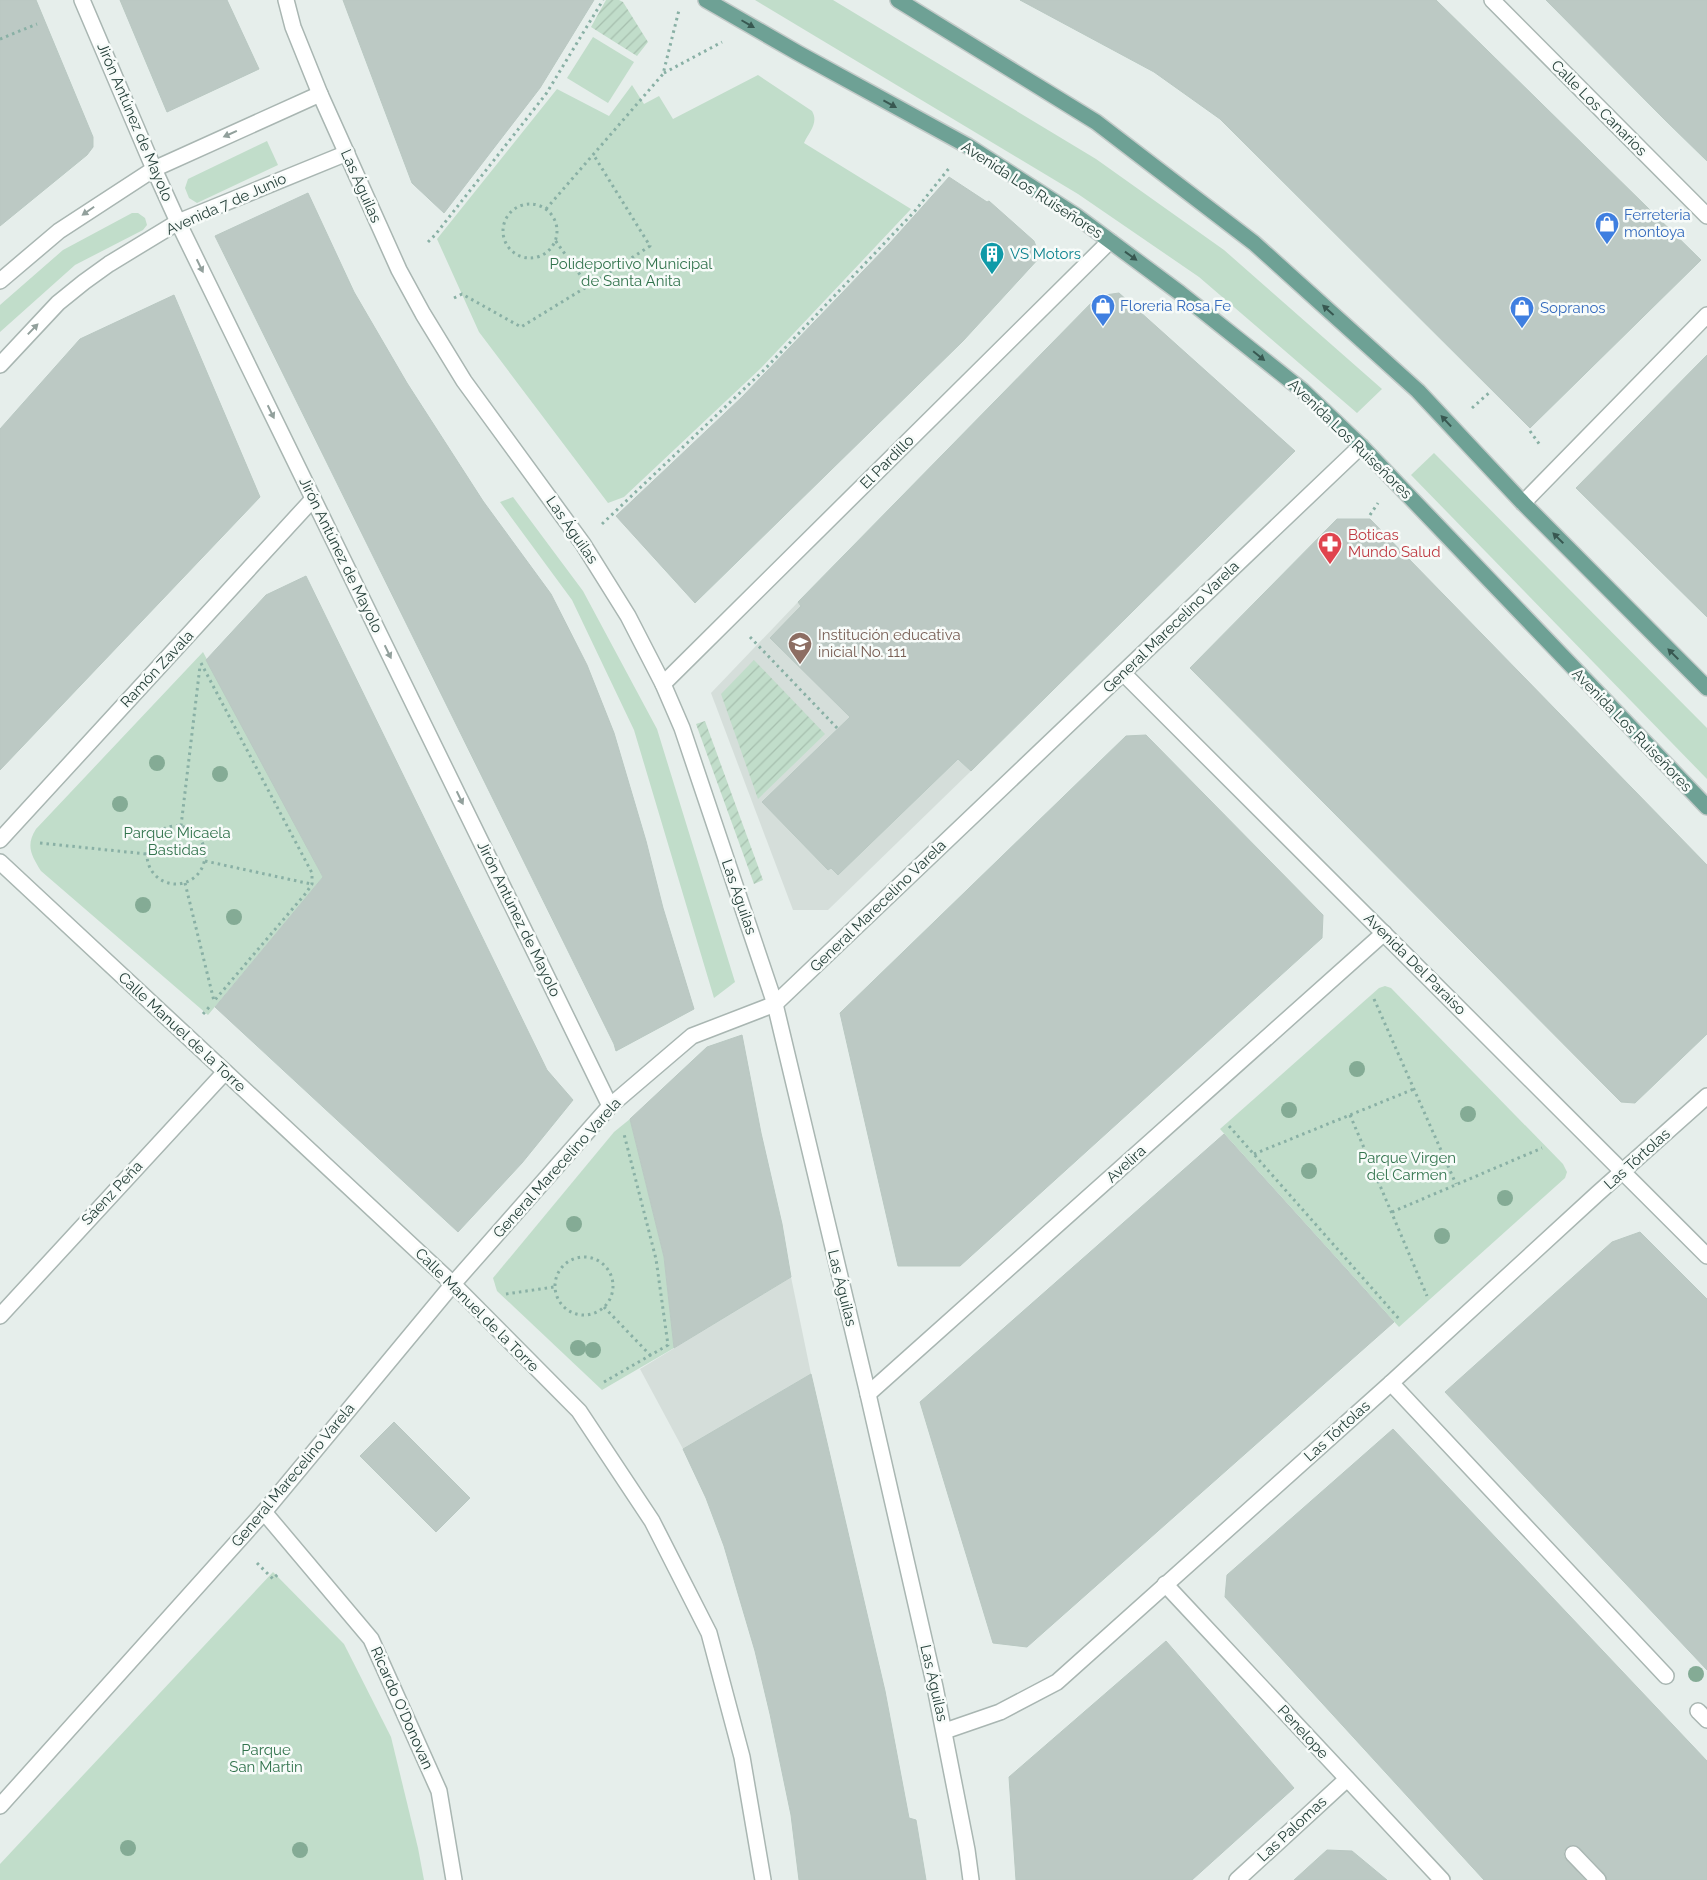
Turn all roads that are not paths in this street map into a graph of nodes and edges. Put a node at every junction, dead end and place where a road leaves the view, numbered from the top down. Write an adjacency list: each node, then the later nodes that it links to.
1 (82, 0): 8 (street, Jirón Antúnez de Mayolo)
2 (286, 0): 6 (street, Las Águilas)
3 (706, 0): 11 (main road, Avenida Los Ruiseñores, one-way to 11)
4 (898, 0): 17 (main road, one-way to 4)
5 (1492, 0): 9 (street, Calle Los Canarios)
6 (320, 94): 7 (street, Las Águilas); 8 (street, one-way to 8)
7 (347, 153): 10 (street, Avenida 7 de Junio); 19 (street, Las Águilas)
8 (154, 169): 10 (street, Jirón Antúnez de Mayolo); 12 (street, one-way to 12)
9 (1707, 216)
10 (178, 222): 14 (street, Avenida 7 de Junio, one-way to 10); 16 (street, Jirón Antúnez de Mayolo, one-way to 16)
11 (1110, 241): 15 (main road, Avenida Los Ruiseñores, one-way to 15); 19 (street, El Pardillo)
12 (0, 281)
13 (1707, 315): 17 (street)
14 (0, 365)
15 (1361, 446): 18 (street, General Marecelino Varela); 21 (main road, Avenida Los Ruiseñores)
16 (313, 499): 22 (street, Ramón Zavala); 28 (street, Jirón Antúnez de Mayolo, one-way to 28)
17 (1523, 503): 20 (main road, one-way to 17)
18 (1123, 673): 24 (street, Avenida Del Paraiso); 25 (street, General Marecelino Varela)
19 (663, 684): 25 (street, Las Águilas)
20 (1707, 688)
21 (1707, 807)
22 (0, 840)
23 (0, 862): 26 (street, Calle Manuel de la Torre)
24 (1384, 933): 29 (street, Avenida Del Paraiso); 34 (street, Avelira)
25 (775, 1004): 28 (street, General Marecelino Varela); 34 (street, Las Águilas)
26 (225, 1072): 31 (street, Calle Manuel de la Torre); 32 (street, Sáenz Peña)
27 (1707, 1096): 29 (street, Las Tórtolas)
28 (610, 1106): 31 (street, General Marecelino Varela)
29 (1622, 1172): 30 (street, Avenida Del Paraiso); 33 (street, Las Tórtolas)
30 (1707, 1256)
31 (453, 1284): 35 (street, General Marecelino Varela); 43 (street, Calle Manuel de la Torre)
32 (0, 1316)
33 (1390, 1383): 36 (street, Las Tórtolas); 37 (street)
34 (868, 1394): 38 (street, Las Águilas)
35 (264, 1512): 40 (street, General Marecelino Varela); 42 (street, Ricardo O'Donovan)
36 (1165, 1584): 38 (street, Las Tórtolas); 39 (street, Penelope)
37 (1666, 1676)
38 (945, 1731): 44 (street, Las Águilas)
39 (1347, 1779): 45 (street, Las Palomas); 46 (street, Penelope)
40 (0, 1806)
41 (1573, 1854): 47 (street)
42 (454, 1880)
43 (763, 1880)
44 (971, 1880)
45 (1237, 1880)
46 (1442, 1880)
47 (1598, 1880)

